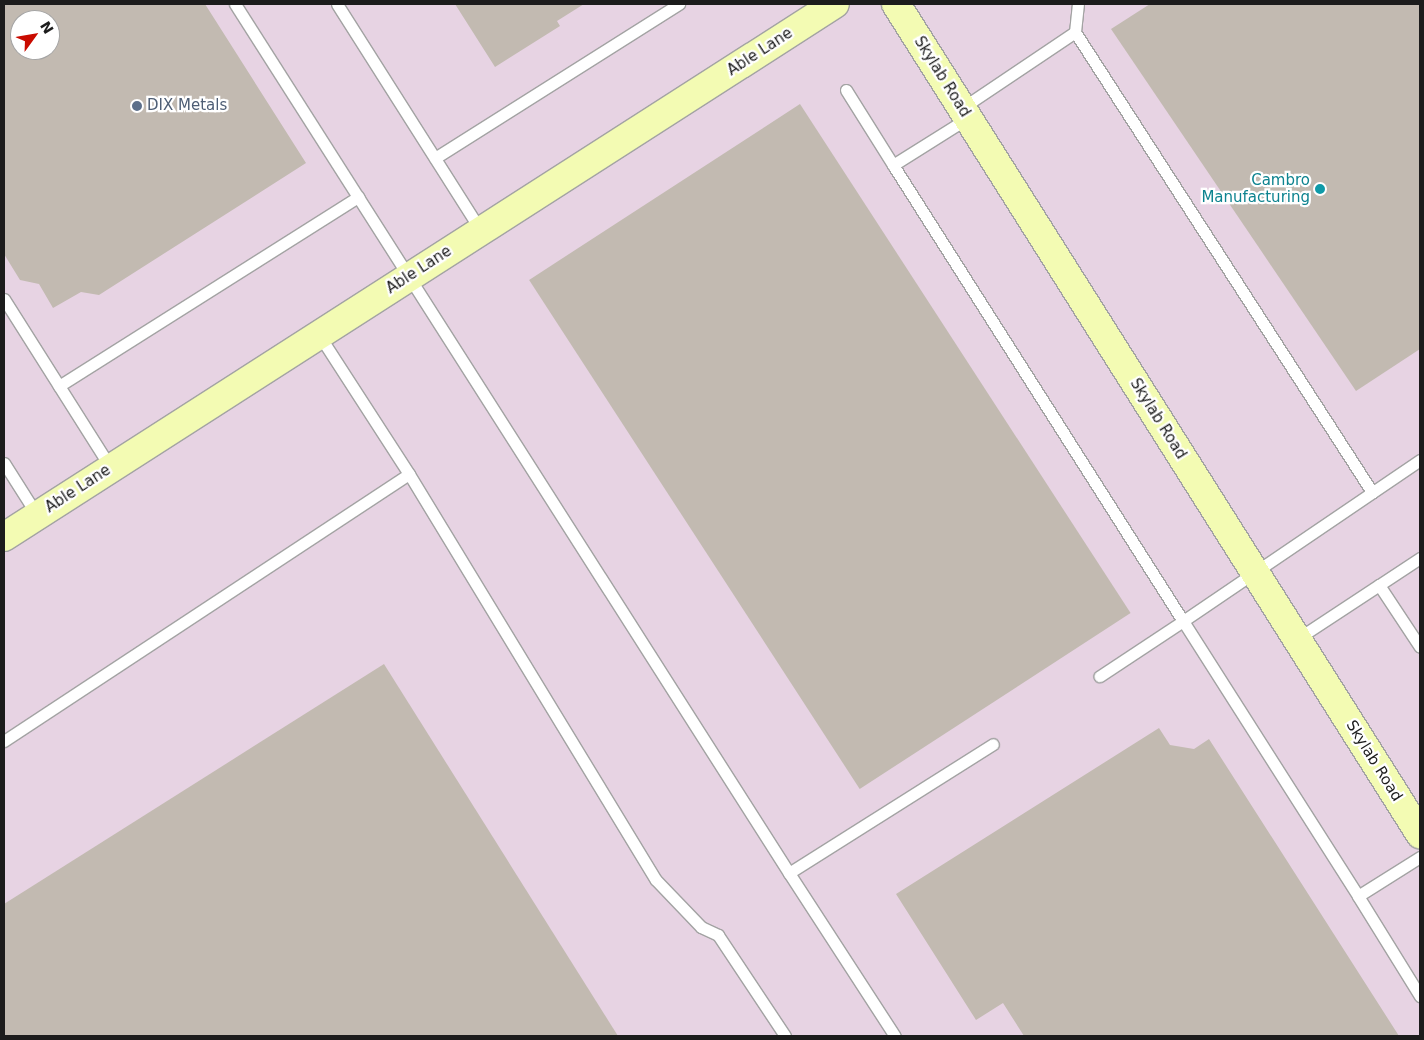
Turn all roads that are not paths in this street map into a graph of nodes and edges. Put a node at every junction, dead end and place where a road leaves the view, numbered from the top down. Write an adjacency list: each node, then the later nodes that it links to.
1 (235, 4): 12 (lane)
2 (337, 4): 10 (lane)
3 (679, 4): 10 (lane)
4 (835, 4): 13 (street, Able Lane)
5 (896, 4): 9 (street, Skylab Road)
6 (1078, 4): 7 (lane)
7 (1075, 32): 9 (lane); 22 (lane)
8 (846, 90): 11 (lane)
9 (965, 113): 11 (lane); 26 (street, Skylab Road)
10 (435, 158): 13 (lane)
11 (893, 165): 28 (lane)
12 (358, 197): 14 (lane); 17 (lane)
13 (481, 231): 14 (street, Able Lane)
14 (408, 277): 16 (street, Able Lane); 36 (lane)
15 (4, 299): 17 (lane)
16 (319, 335): 20 (street, Able Lane); 21 (lane)
17 (59, 386): 20 (lane)
18 (1420, 460): 22 (lane)
19 (4, 463): 23 (lane)
20 (111, 468): 23 (street, Able Lane)
21 (409, 474): 32 (lane); 39 (lane)
22 (1372, 492): 26 (lane)
23 (38, 516): 24 (street, Able Lane)
24 (4, 537)
25 (1420, 558): 27 (lane)
26 (1256, 573): 28 (lane); 29 (street, Skylab Road)
27 (1379, 585): 29 (lane); 30 (lane)
28 (1183, 621): 31 (lane); 37 (lane)
29 (1297, 639): 34 (street, Skylab Road)
30 (1420, 647)
31 (1100, 676)
32 (4, 741)
33 (993, 744): 36 (lane)
34 (1420, 834)
35 (1420, 856): 37 (lane)
36 (789, 873): 40 (lane)
37 (1358, 896): 38 (lane)
38 (1420, 996)
39 (785, 1036)
40 (895, 1036)

